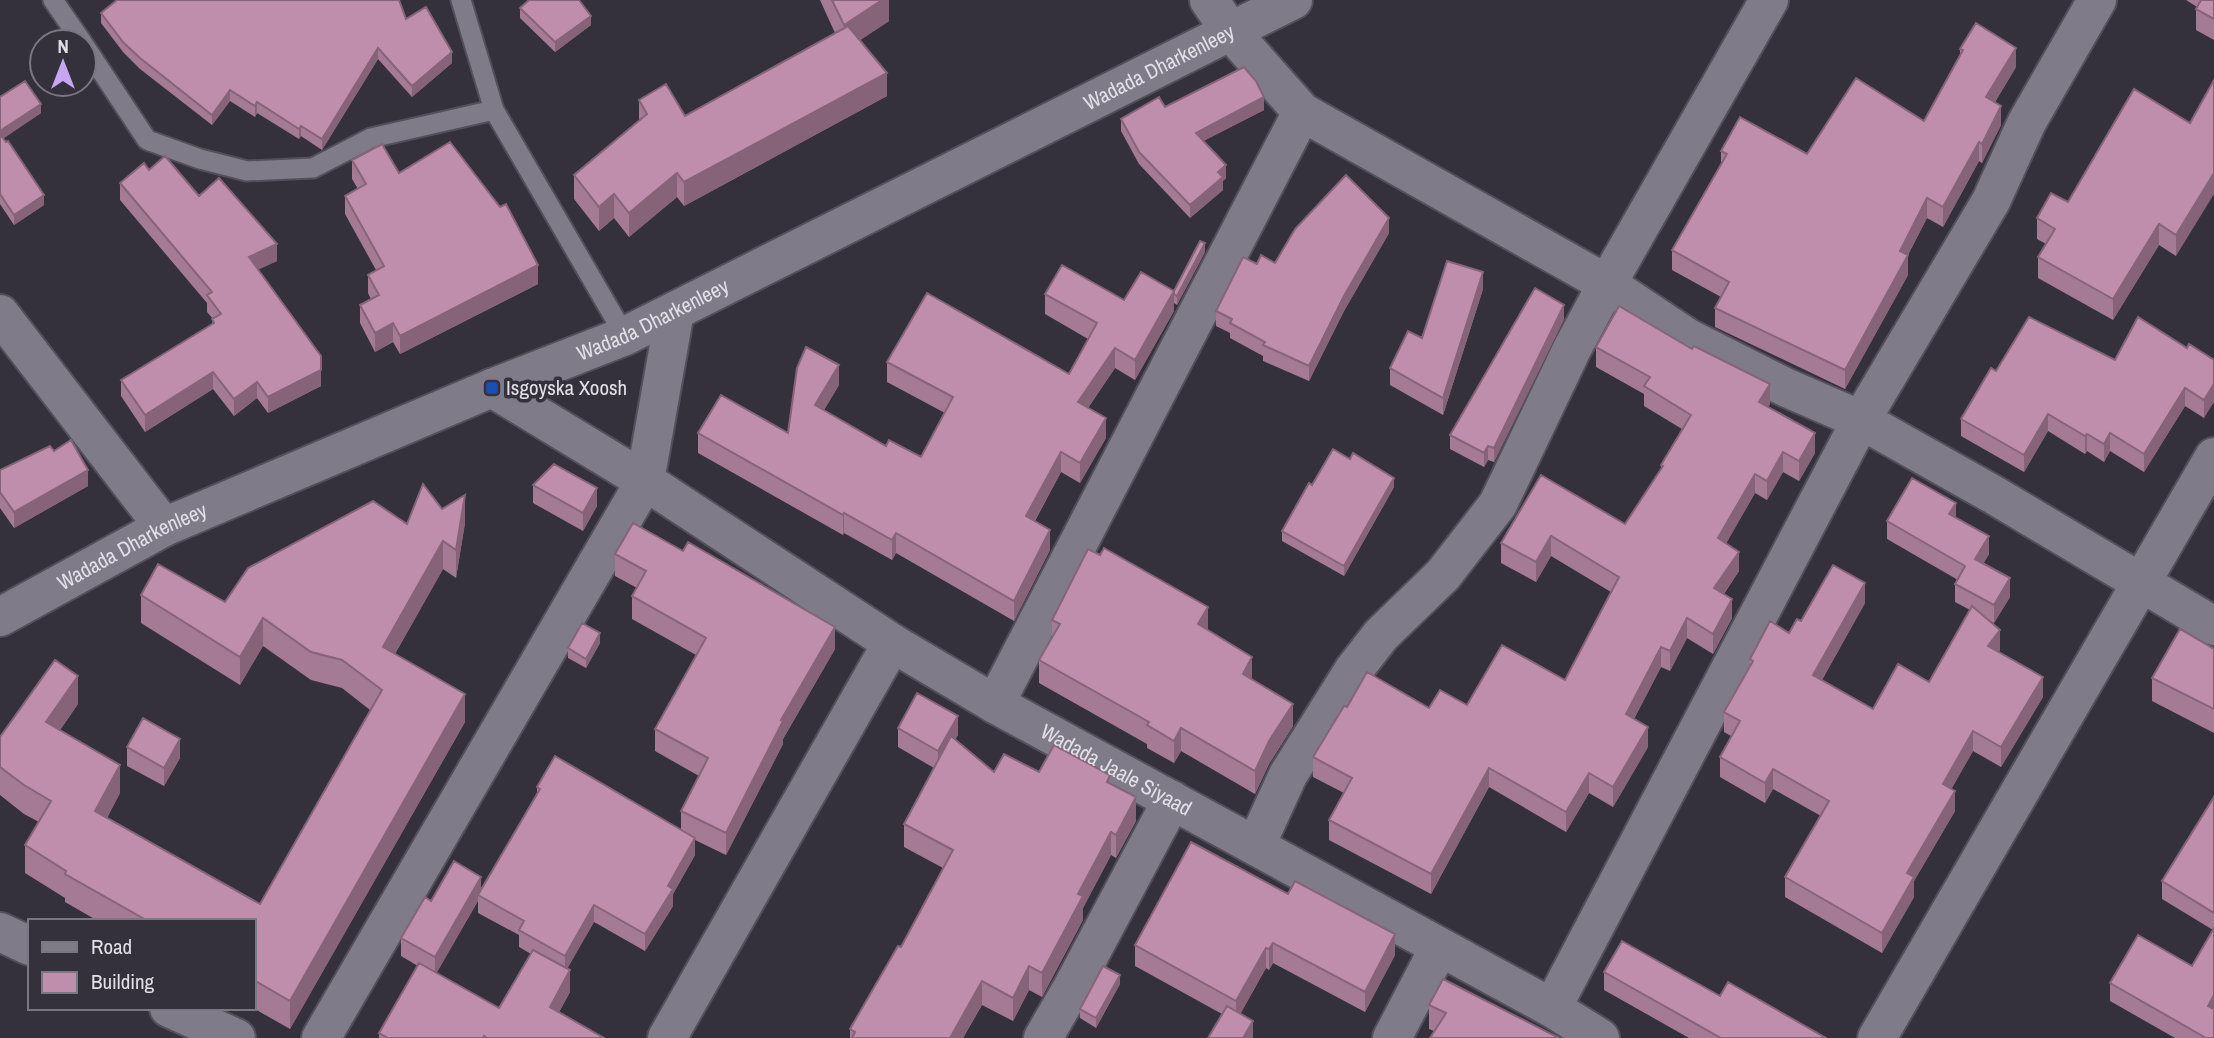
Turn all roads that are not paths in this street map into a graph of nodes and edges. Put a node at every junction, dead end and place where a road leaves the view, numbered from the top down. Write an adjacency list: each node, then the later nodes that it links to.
1 (53, 0): 7 (lane)
2 (461, 0): 10 (lane)
3 (1209, 0): 8 (street)
4 (1293, 0): 8 (street, Wadada Dharkenleey)
5 (1769, 0): 12 (street)
6 (2097, 0): 17 (street)
7 (72, 28)
8 (1231, 32): 11 (street); 13 (street, Wadada Dharkenleey)
9 (98, 66): 10 (lane)
10 (494, 110): 15 (lane)
11 (1302, 111): 12 (street); 25 (street)
12 (1607, 284): 17 (street); 27 (street)
13 (674, 311): 15 (street, Wadada Dharkenleey); 19 (street)
14 (0, 314): 20 (street)
15 (625, 336): 16 (street, Wadada Dharkenleey)
16 (492, 388): 19 (street, Wadada Jaale Siyaad); 20 (street, Wadada Dharkenleey)
17 (1861, 420): 21 (street); 29 (street)
18 (2214, 457): 21 (street)
19 (645, 481): 24 (street, Wadada Jaale Siyaad); 32 (street)
20 (164, 527): 22 (street, Wadada Dharkenleey)
21 (2141, 584): 23 (street); 37 (street)
22 (0, 617)
23 (2214, 626)
24 (892, 643): 25 (street, Wadada Jaale Siyaad); 33 (street)
25 (995, 704): 26 (street, Wadada Jaale Siyaad)
26 (1172, 800): 27 (street, Wadada Jaale Siyaad); 34 (street)
27 (1256, 845): 28 (street, Wadada Jaale Siyaad)
28 (1439, 948): 29 (street, Wadada Jaale Siyaad); 35 (street)
29 (1552, 1008): 36 (street, Wadada Jaale Siyaad)
30 (173, 1010): 31 (street)
31 (236, 1038)
32 (321, 1038)
33 (667, 1038)
34 (1043, 1038)
35 (1392, 1038)
36 (1600, 1038)
37 (1877, 1038)

